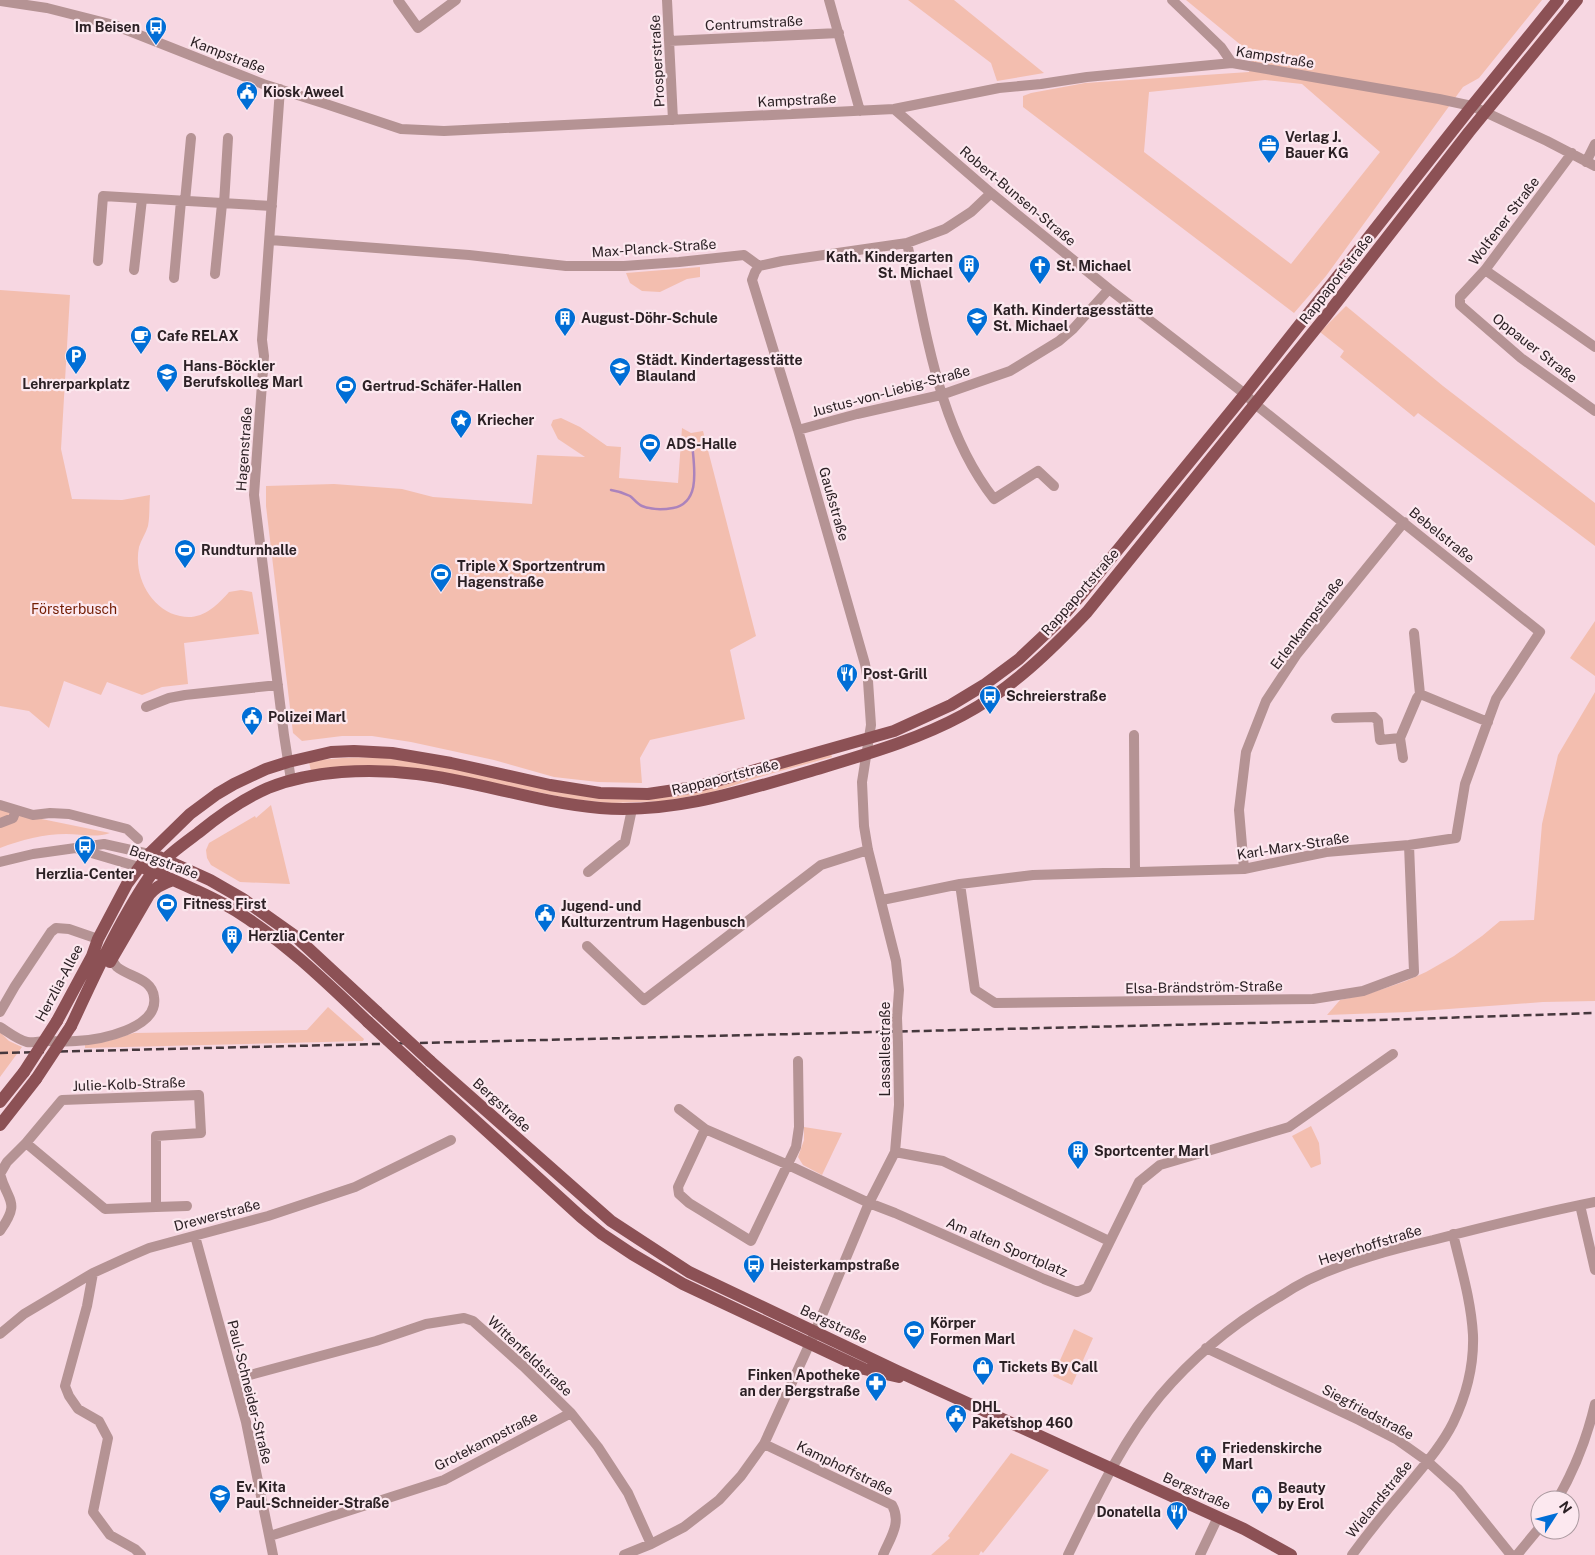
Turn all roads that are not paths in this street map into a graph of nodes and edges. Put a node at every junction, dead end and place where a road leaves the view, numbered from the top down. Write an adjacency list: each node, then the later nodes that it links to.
1 (398, 0): 2 (street)
2 (456, 0)
3 (667, 0): 10 (street, Prosperstraße)
4 (829, 0): 9 (street)
5 (1172, 0): 11 (street)
6 (1558, 0): 13 (main road, Rappaportstraße)
7 (1577, 0): 16 (main road, Rappaportstraße)
8 (0, 1): 12 (street, Kampstraße)
9 (839, 33): 10 (street, Centrumstraße); 15 (street)
10 (669, 41): 17 (street, Prosperstraße)
11 (1232, 63): 13 (street, Kampstraße); 14 (street, Kampstraße)
12 (280, 89): 17 (street, Kampstraße); 27 (street, Hagenstraße)
13 (1472, 106): 16 (street, Kampstraße); 39 (main road, Rappaportstraße)
14 (894, 109): 15 (street, Kampstraße); 23 (street, Robert-Bunsen-Straße)
15 (860, 111): 17 (street, Kampstraße)
16 (1486, 112): 21 (street, Kampstraße); 41 (main road, Rappaportstraße)
17 (673, 120)
18 (191, 138): 25 (street)
19 (228, 138): 26 (street)
20 (1595, 144): 22 (street)
21 (1572, 153): 22 (street, Kampstraße); 33 (street, Wolfener Straße)
22 (1590, 164)
23 (991, 193): 29 (street); 36 (street, Robert-Bunsen-Straße)
24 (142, 199): 25 (street); 30 (street); 32 (street)
25 (184, 201): 26 (street); 35 (street)
26 (223, 204): 27 (street); 34 (street)
27 (272, 206): 28 (street, Hagenstraße)
28 (270, 240): 31 (street, Max-Planck-Straße); 47 (street, Hagenstraße)
29 (907, 243): 31 (street); 40 (street)
30 (98, 261)
31 (759, 266): 43 (street, Gaußstraße)
32 (134, 270)
33 (1485, 270): 37 (street, Wolfener Straße); 38 (street)
34 (215, 274)
35 (174, 278)
36 (1109, 289): 39 (street, Robert-Bunsen-Straße); 40 (street, Justus-von-Liebig-Straße)
37 (1460, 305): 42 (street, Oppauer Straße)
38 (1595, 347)
39 (1245, 394): 41 (street, Bebelstraße); 54 (main road, Rappaportstraße)
40 (941, 395): 43 (street, Justus-von-Liebig-Straße); 44 (street)
41 (1255, 404): 45 (street, Bebelstraße); 55 (main road, Rappaportstraße)
42 (1595, 411)
43 (798, 430): 54 (street, Gaußstraße)
44 (1054, 486)
45 (1404, 522): 51 (street, Bebelstraße); 72 (street, Erlenkampstraße)
46 (1414, 634): 48 (street)
47 (278, 685): 49 (street); 57 (street, Hagenstraße)
48 (1420, 694): 51 (street); 53 (street)
49 (146, 707)
50 (1336, 718): 53 (street)
51 (1488, 722): 63 (street, Bebelstraße)
52 (1134, 735): 75 (street)
53 (1400, 738): 56 (street)
54 (868, 739): 55 (street, Gaußstraße); 57 (main road, Rappaportstraße)
55 (866, 754): 60 (main road, Rappaportstraße); 67 (street, Lassallestraße)
56 (1403, 758)
57 (288, 762): 58 (street, Hagenstraße); 68 (main road, Rappaportstraße)
58 (291, 780): 60 (main road, Rappaportstraße); 69 (main road, Rappaportstraße)
59 (0, 805): 61 (street)
60 (632, 809): 74 (street)
61 (16, 810): 62 (street); 64 (street)
62 (0, 823)
63 (1456, 838): 65 (street, Karl-Marx-Straße)
64 (138, 839)
65 (1409, 845): 72 (street, Karl-Marx-Straße); 77 (street, Elsa-Brändström-Straße)
66 (72, 848): 68 (street, Bergstraße); 70 (street, Bergstraße); 71 (street, Bergstraße)
67 (868, 850): 78 (street, Lassallestraße); 80 (street)
68 (149, 854): 69 (main road, Bergstraße); 71 (main road, Herzlia-Allee)
69 (165, 859): 73 (main road, Herzlia-Allee); 106 (main road, Bergstraße, bridge)
70 (0, 862)
71 (139, 867): 73 (main road, Bergstraße); 79 (main road, Herzlia-Allee)
72 (1244, 869): 75 (street, Karl-Marx-Straße)
73 (154, 871): 76 (main road, Bergstraße); 81 (main road, Herzlia-Allee)
74 (588, 872)
75 (1135, 872): 77 (street, Karl-Marx-Straße)
76 (173, 880): 81 (main road); 107 (main road, Bergstraße, bridge)
77 (960, 884): 78 (street, Karl-Marx-Straße)
78 (882, 900): 92 (street, Lassallestraße, bridge)
79 (98, 939): 82 (street, Herzlia-Allee); 86 (main road, Herzlia-Allee, bridge)
80 (586, 946)
81 (109, 955): 83 (street, Herzlia-Allee); 88 (main road, Herzlia-Allee, bridge)
82 (0, 1012)
83 (0, 1027)
84 (1393, 1054): 102 (street, Am alten Sportplatz)
85 (798, 1061): 93 (street)
86 (0, 1102)
87 (679, 1109): 89 (street, Am alten Sportplatz)
88 (0, 1125)
89 (705, 1129): 93 (street, Am alten Sportplatz); 93 (street)
90 (451, 1140): 101 (street, Drewerstraße)
91 (26, 1142): 98 (street); 98 (street, Julie-Kolb-Straße); 99 (street, Julie-Kolb-Straße)
92 (895, 1152): 95 (street, Lassallestraße); 102 (street)
93 (786, 1164): 95 (street, Am alten Sportplatz)
94 (1595, 1202): 96 (street, Heyerhoffstraße)
95 (869, 1204): 102 (street, Am alten Sportplatz); 106 (street, Lassallestraße)
96 (1580, 1205): 100 (street, Heyerhoffstraße); 103 (street)
97 (187, 1206): 98 (street)
98 (156, 1207)
99 (0, 1231)
100 (1453, 1234): 108 (street, Heyerhoffstraße); 114 (street, Wielandstraße)
101 (195, 1236): 104 (street, Drewerstraße); 109 (street, Paul-Schneider-Straße)
102 (1109, 1242)
103 (1595, 1270)
104 (93, 1273): 105 (street, Drewerstraße); 121 (street)
105 (2, 1330)
106 (815, 1332): 107 (street); 110 (main road, Bergstraße)
107 (809, 1344): 110 (main road, Bergstraße); 113 (street)
108 (1206, 1348): 114 (street, Siegfriedstraße); 115 (street, Heyerhoffstraße)
109 (235, 1379): 112 (street, Wittenfeldstraße); 118 (street, Paul-Schneider-Straße)
110 (925, 1384): 115 (main road, Bergstraße)
111 (1595, 1404): 116 (street)
112 (571, 1413): 118 (street, Grotekampstraße); 120 (street, Wittenfeldstraße)
113 (764, 1444): 120 (street); 124 (street, Kamphoffstraße)
114 (1427, 1462): 128 (street, Wielandstraße); 129 (street, Siegfriedstraße)
115 (1111, 1469): 117 (main road, Bergstraße); 125 (street, Heyerhoffstraße)
116 (1563, 1490)
117 (1218, 1517): 126 (street); 127 (main road, Bergstraße)
118 (270, 1536): 122 (street, Paul-Schneider-Straße)
119 (1530, 1539): 130 (street)
120 (651, 1544): 123 (street)
121 (141, 1555)
122 (274, 1555)
123 (624, 1555)
124 (883, 1555)
125 (1068, 1555)
126 (1200, 1555)
127 (1291, 1555)
128 (1352, 1555)
129 (1511, 1555)
130 (1517, 1555)

